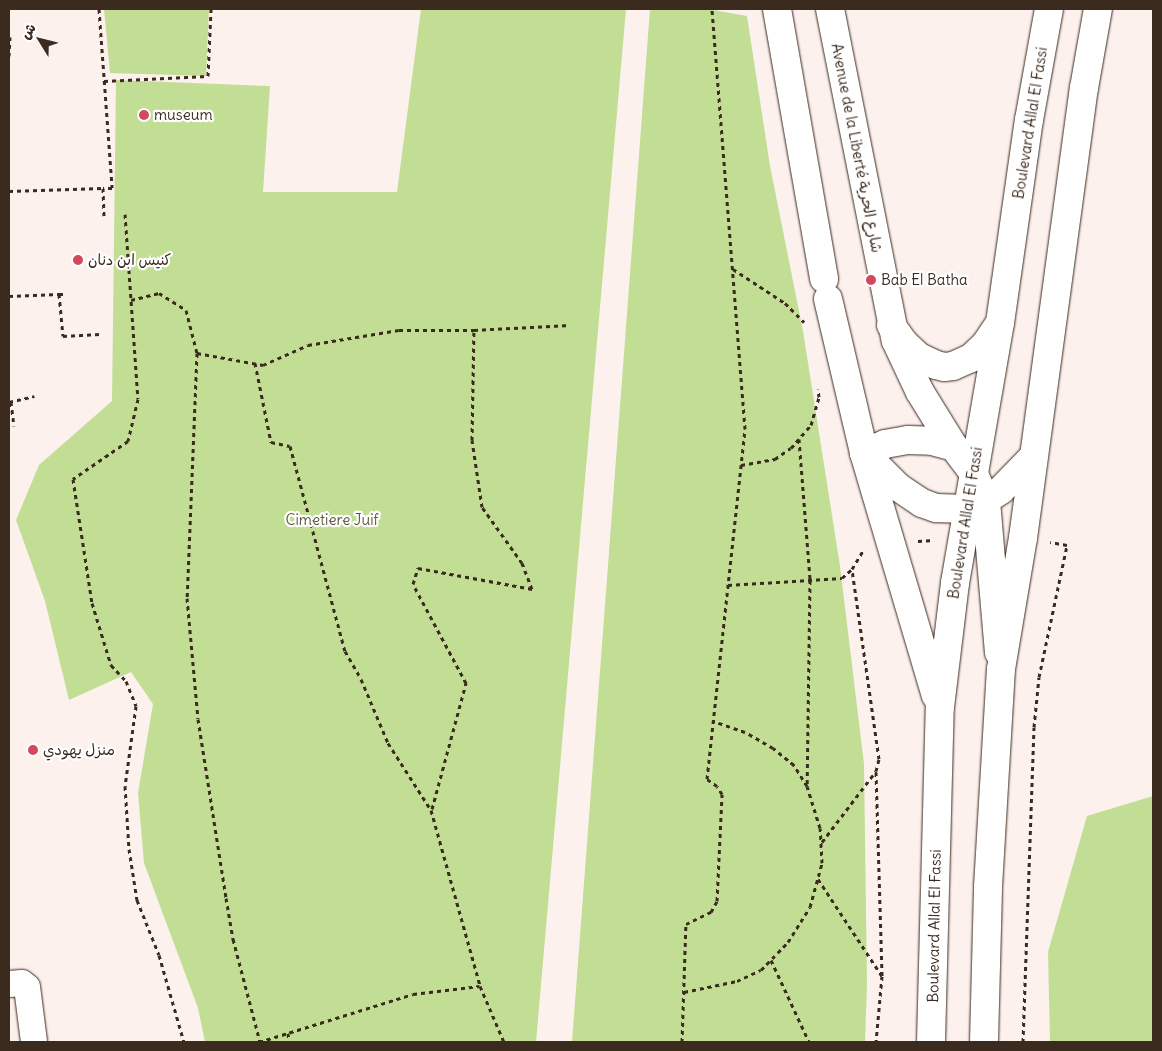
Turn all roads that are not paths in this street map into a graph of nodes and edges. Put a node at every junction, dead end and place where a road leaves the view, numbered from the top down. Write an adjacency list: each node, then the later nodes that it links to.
1 (777, 9): 8 (main road)
2 (830, 9): 6 (main road, Avenue de la Liberté شارع الحرية)
3 (1049, 9): 5 (main road, Boulevard Allal El Fassi)
4 (1098, 9): 9 (main road)
5 (1000, 323): 6 (main road); 10 (main road, Boulevard Allal El Fassi)
6 (891, 325): 7 (main road, Avenue de la Liberté شارع الحرية)
7 (954, 447): 8 (main road); 10 (main road, Avenue de la Liberté شارع الحرية)
8 (864, 452): 11 (main road); 13 (main road)
9 (1034, 456): 11 (main road); 12 (main road)
10 (973, 472): 11 (main road, Boulevard Allal El Fassi)
11 (976, 505): 12 (main road); 13 (main road, Boulevard Allal El Fassi)
12 (1001, 669): 17 (main road)
13 (940, 707): 16 (main road, Boulevard Allal El Fassi)
14 (9, 984): 15 (street)
15 (34, 1042)
16 (931, 1042)
17 (984, 1042)

